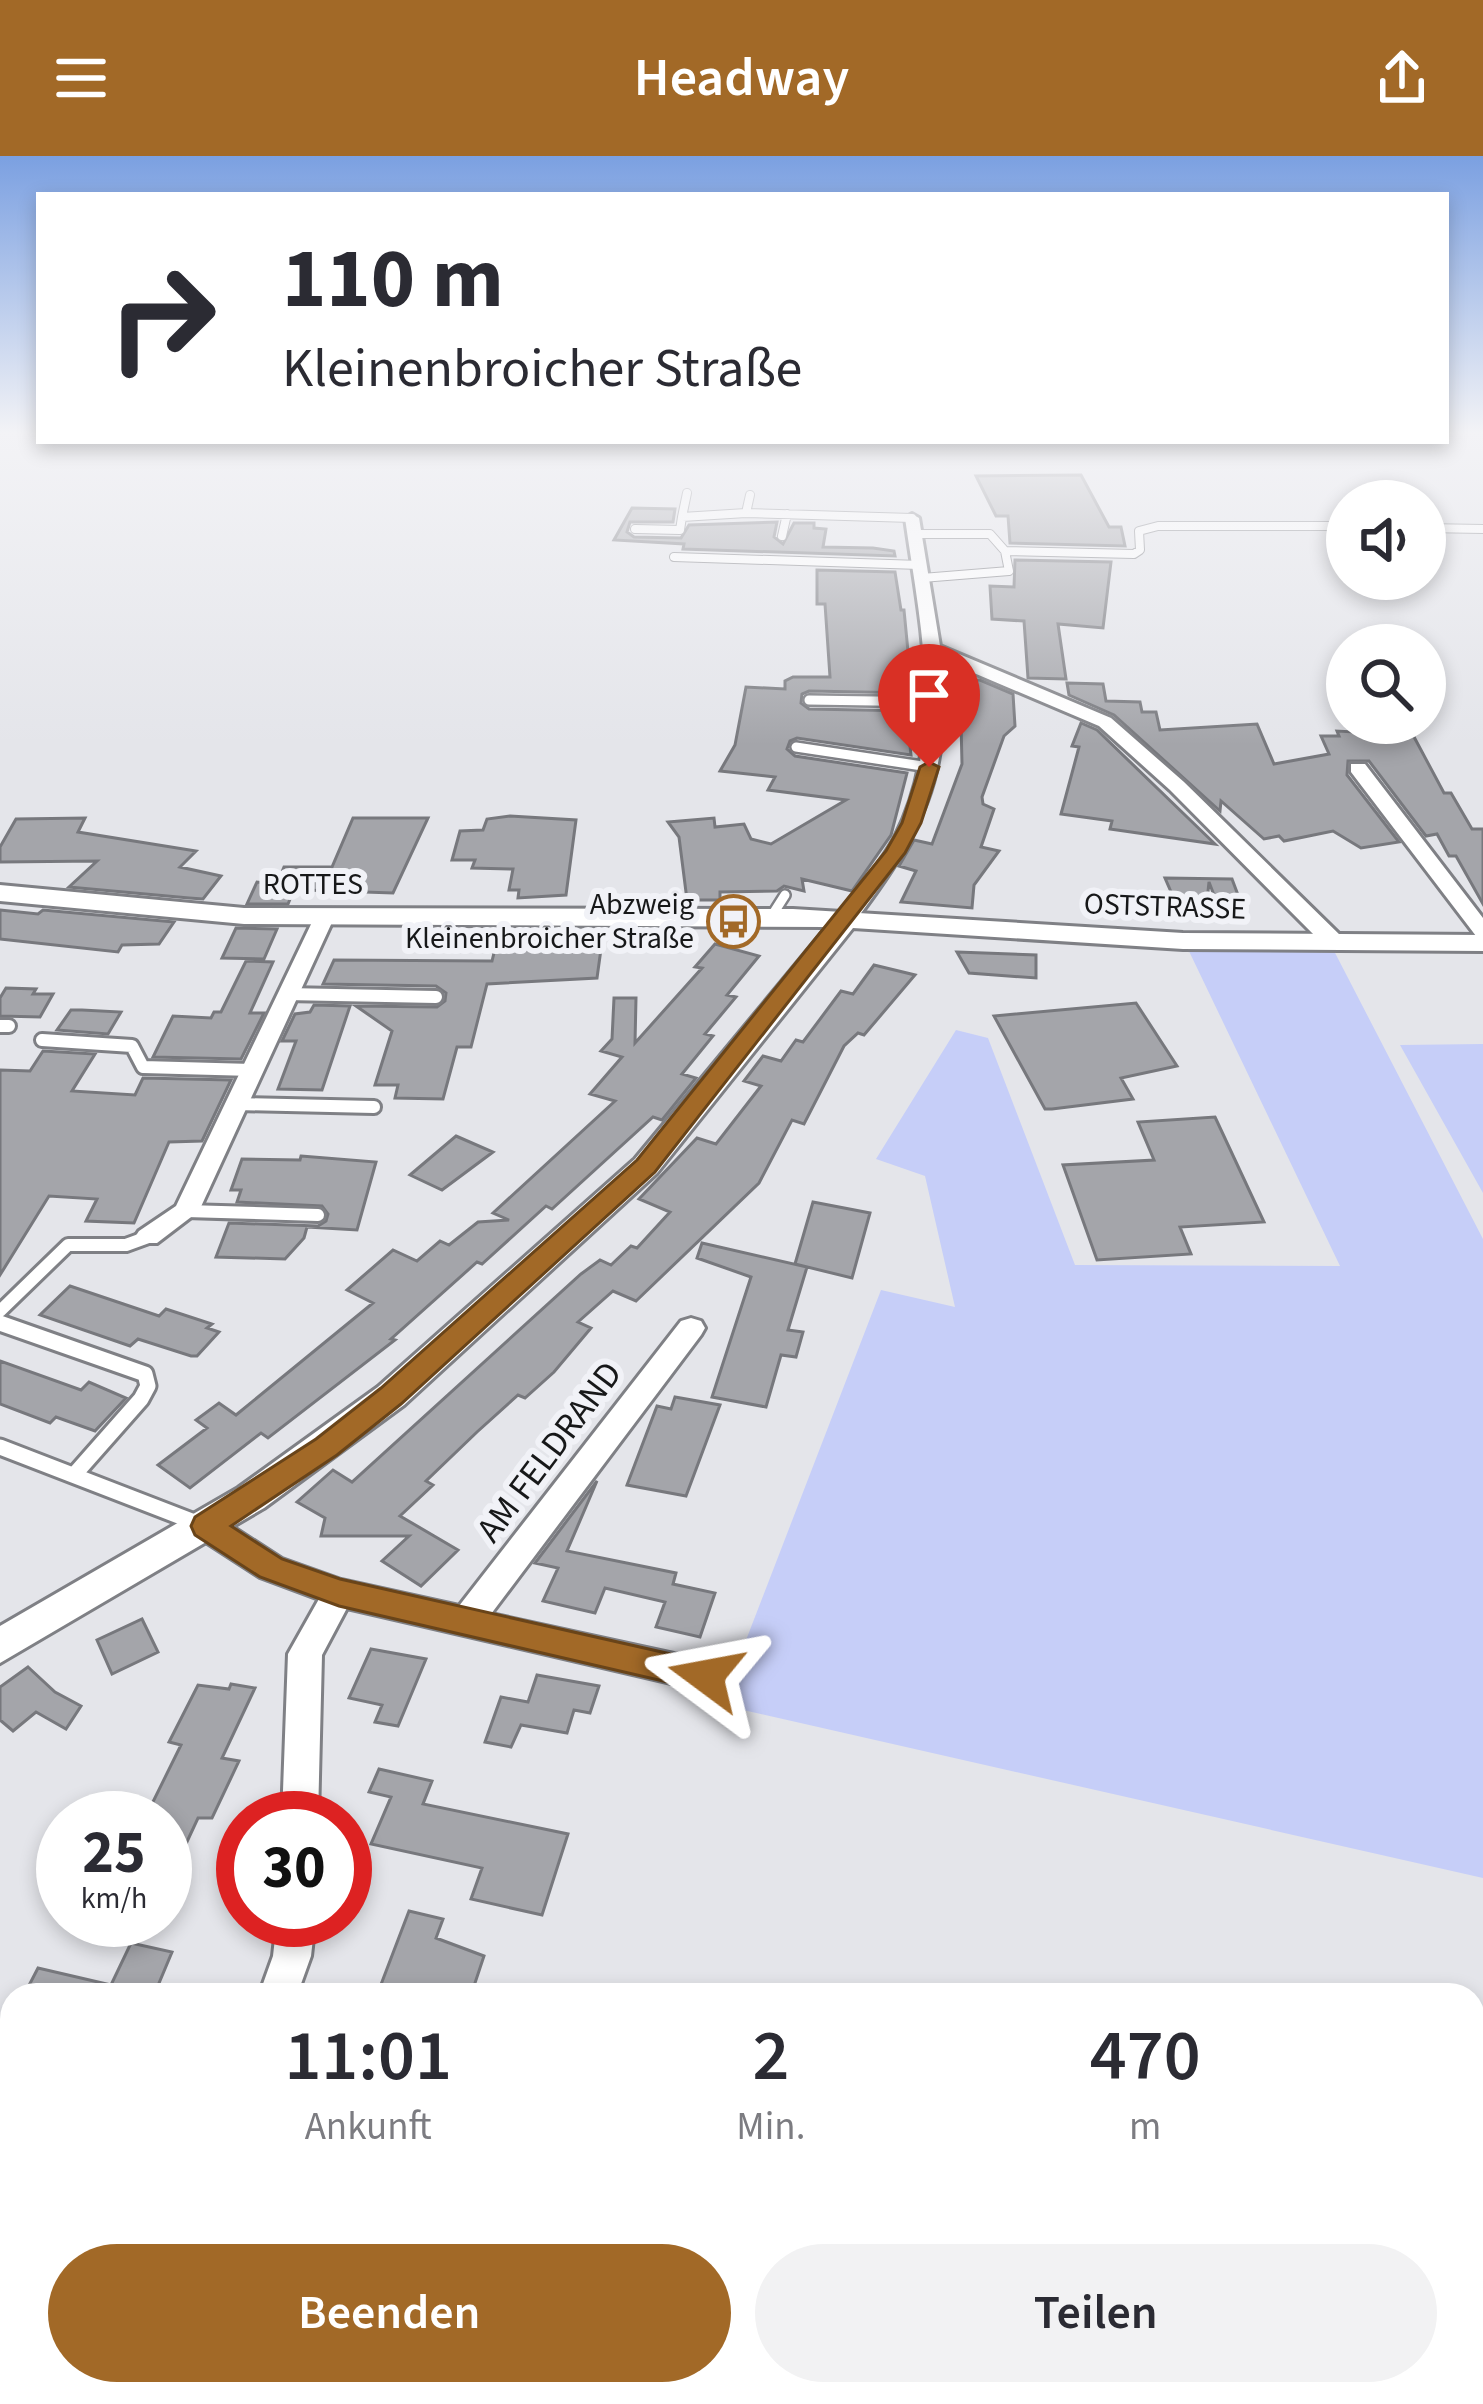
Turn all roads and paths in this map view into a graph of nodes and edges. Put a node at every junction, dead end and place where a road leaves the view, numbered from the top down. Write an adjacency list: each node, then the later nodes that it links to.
1 (915, 535): 6 (street)
2 (991, 535): 4 (lane)
3 (1139, 535): 4 (lane)
4 (1005, 550): 6 (lane)
5 (674, 557): 6 (lane)
6 (921, 572): 7 (street)
7 (935, 650): 9 (street); 18 (street)
8 (809, 700): 9 (lane)
9 (939, 703): 11 (street)
10 (796, 747): 11 (lane)
11 (929, 767): 15 (street)
12 (1358, 768): 16 (street)
13 (0, 893): 14 (street, ROTTES)
14 (324, 918): 15 (street, ROTTES); 19 (street)
15 (846, 920): 18 (street, OSTSTRASSE); 33 (street)
16 (1483, 932)
17 (1483, 943): 18 (street, OSTSTRASSE)
18 (1335, 944)
19 (286, 994): 20 (lane); 22 (street)
20 (436, 997)
21 (42, 1040): 22 (lane)
22 (252, 1070): 23 (street)
23 (237, 1104): 24 (lane); 25 (street)
24 (374, 1107)
25 (186, 1210): 26 (lane); 27 (street)
26 (318, 1214)
27 (148, 1237): 28 (lane)
28 (0, 1311)
29 (0, 1323): 32 (lane)
30 (691, 1328): 35 (street, AM FELDRAND)
31 (0, 1447): 32 (lane)
32 (74, 1474): 33 (lane)
33 (206, 1526): 34 (street); 36 (street)
34 (339, 1593): 35 (street); 38 (street)
35 (467, 1621): 37 (street)
36 (0, 1646)
37 (706, 1676)
38 (301, 1791)
39 (293, 1947): 40 (street)
40 (282, 1983)

